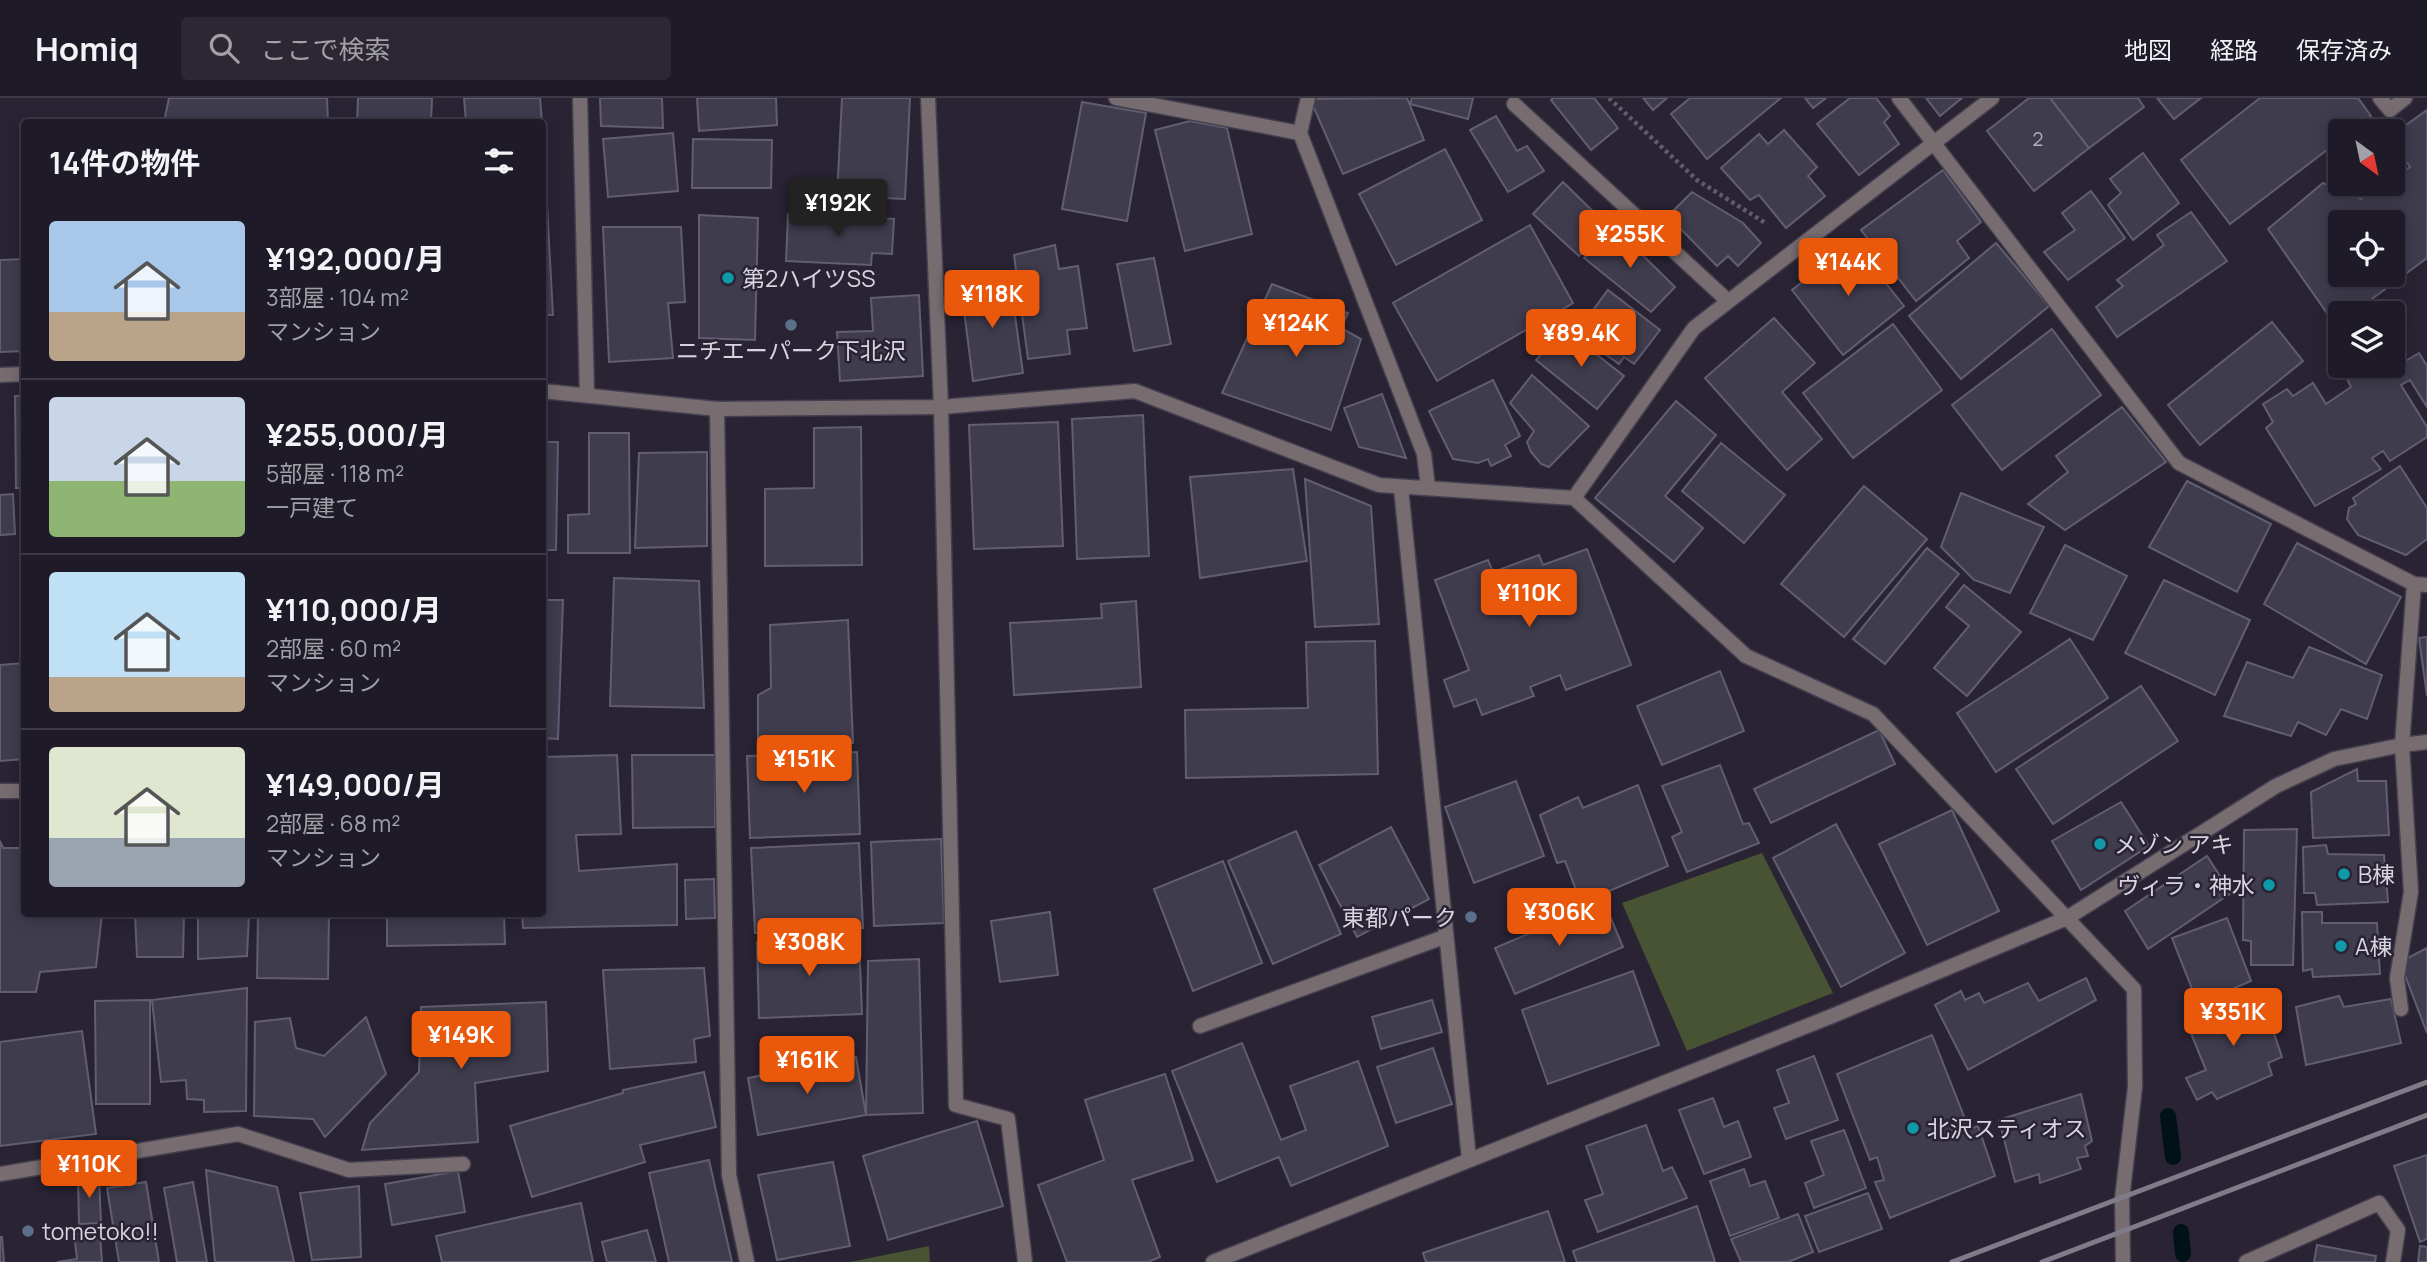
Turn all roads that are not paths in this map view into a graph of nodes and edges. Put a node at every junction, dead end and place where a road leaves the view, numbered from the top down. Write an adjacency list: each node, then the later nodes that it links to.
1 (580, 98): 16 (street)
2 (928, 98): 17 (street)
3 (1116, 98): 10 (street)
4 (1308, 98): 10 (street)
5 (1899, 98): 11 (street)
6 (1992, 98): 11 (street)
7 (2380, 98): 8 (street)
8 (2405, 98)
9 (1514, 104): 12 (street)
10 (1300, 133): 19 (street)
11 (1934, 143): 12 (street); 22 (street)
12 (1728, 301): 21 (street)
13 (21, 374): 14 (street)
14 (0, 375)
15 (546, 391): 16 (street)
16 (587, 395): 18 (street)
17 (942, 407): 18 (street); 20 (street); 37 (street)
18 (717, 410): 36 (street)
19 (1428, 486): 20 (street); 21 (street)
20 (1401, 488): 30 (street)
21 (1574, 498): 29 (street)
22 (2421, 585): 24 (street)
23 (2427, 742): 24 (street)
24 (2402, 745): 28 (street); 29 (street)
25 (0, 791): 26 (street)
26 (21, 791)
27 (2427, 890): 28 (street)
28 (2411, 892): 31 (street)
29 (2067, 918): 33 (street); 39 (street)
30 (1444, 937): 32 (street); 33 (street)
31 (2401, 1009)
32 (1200, 1026)
33 (1469, 1159): 38 (street)
34 (463, 1164): 35 (street)
35 (0, 1174)
36 (747, 1262)
37 (1025, 1262)
38 (1213, 1262)
39 (2123, 1262)
40 (2246, 1262): 41 (street)
41 (2393, 1262)

